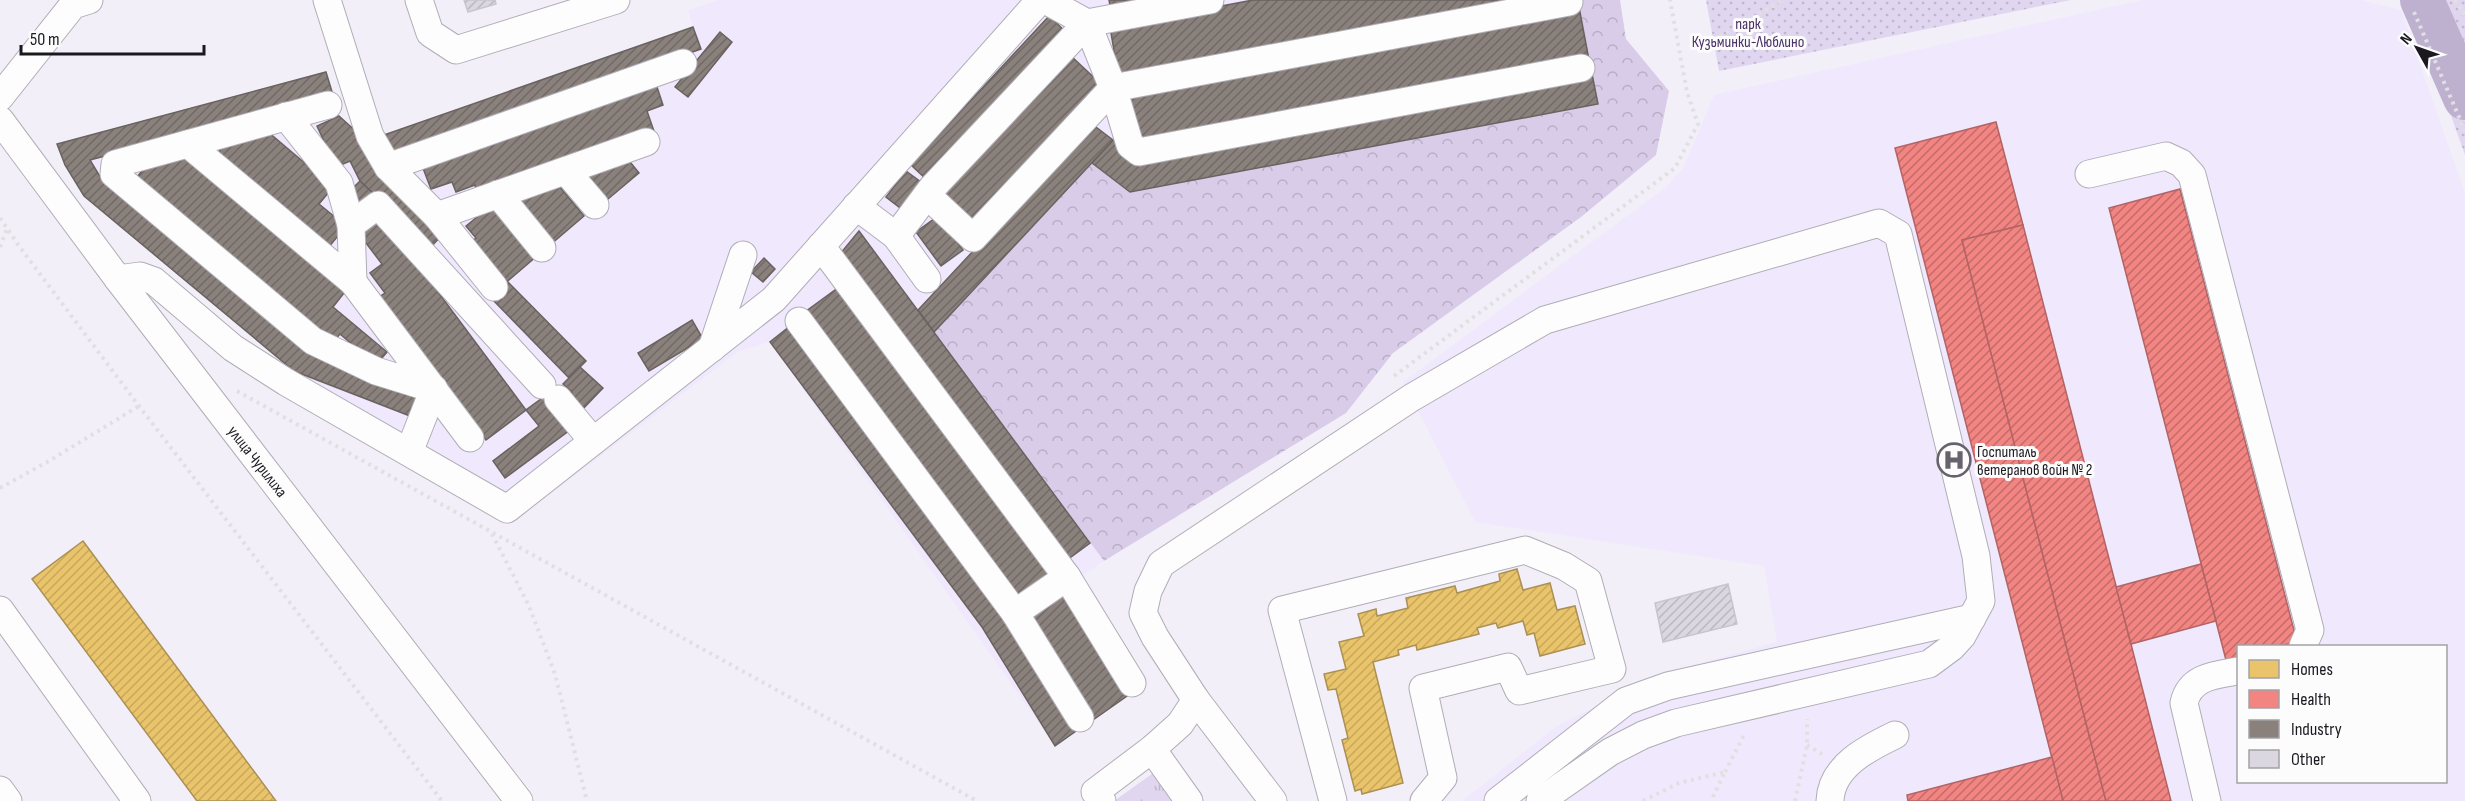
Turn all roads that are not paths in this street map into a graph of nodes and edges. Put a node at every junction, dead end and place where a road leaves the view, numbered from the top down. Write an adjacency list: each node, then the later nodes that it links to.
1 (327, 0): 19 (street)
2 (419, 0): 3 (street)
3 (616, 0)
4 (1040, 0): 25 (street)
5 (1045, 0): 9 (street)
6 (1210, 0): 9 (street)
7 (78, 2): 13 (street)
8 (1569, 2): 12 (street)
9 (1088, 12): 12 (street); 23 (street)
10 (683, 63): 19 (street)
11 (1581, 68): 12 (street)
12 (1113, 88): 23 (street)
13 (0, 97)
14 (328, 105): 15 (street)
15 (286, 117): 18 (street); 27 (street)
16 (0, 120): 32 (street, улица Чурилиха)
17 (646, 142): 20 (street)
18 (188, 144): 34 (street); 38 (street)
19 (388, 167): 26 (street)
20 (566, 171): 22 (street); 24 (street)
21 (2089, 174): 46 (street)
22 (498, 194): 26 (street); 30 (street)
23 (927, 195): 28 (street)
24 (595, 205)
25 (856, 206): 28 (street); 29 (street)
26 (437, 216): 35 (street)
27 (351, 225): 34 (street); 40 (street)
28 (896, 236): 33 (street)
29 (821, 246): 37 (street); 42 (street)
30 (542, 248)
31 (743, 255): 37 (street)
32 (118, 279): 41 (street); 56 (street, улица Чурилиха)
33 (927, 279)
34 (353, 282): 38 (street)
35 (494, 287)
36 (799, 321): 44 (street)
37 (712, 348): 40 (street)
38 (434, 389): 39 (street); 41 (street)
39 (470, 438)
40 (593, 441): 41 (street)
41 (409, 452)
42 (1067, 578): 44 (street); 48 (street)
43 (0, 610): 55 (street)
44 (1015, 613): 50 (street)
45 (1972, 618): 49 (street); 62 (street); 63 (street)
46 (2303, 645)
47 (2237, 671): 65 (street)
48 (1132, 682)
49 (1196, 700): 52 (street); 59 (street)
50 (1080, 718)
51 (1895, 735): 64 (street)
52 (1152, 749): 57 (street); 58 (street)
53 (0, 790): 54 (street)
54 (8, 801)
55 (138, 801)
56 (519, 801)
57 (1102, 801)
58 (1189, 801)
59 (1273, 801)
60 (1333, 801): 61 (street)
61 (1424, 801)
62 (1498, 801)
63 (1540, 801)
64 (1830, 801)
65 (2207, 801)

